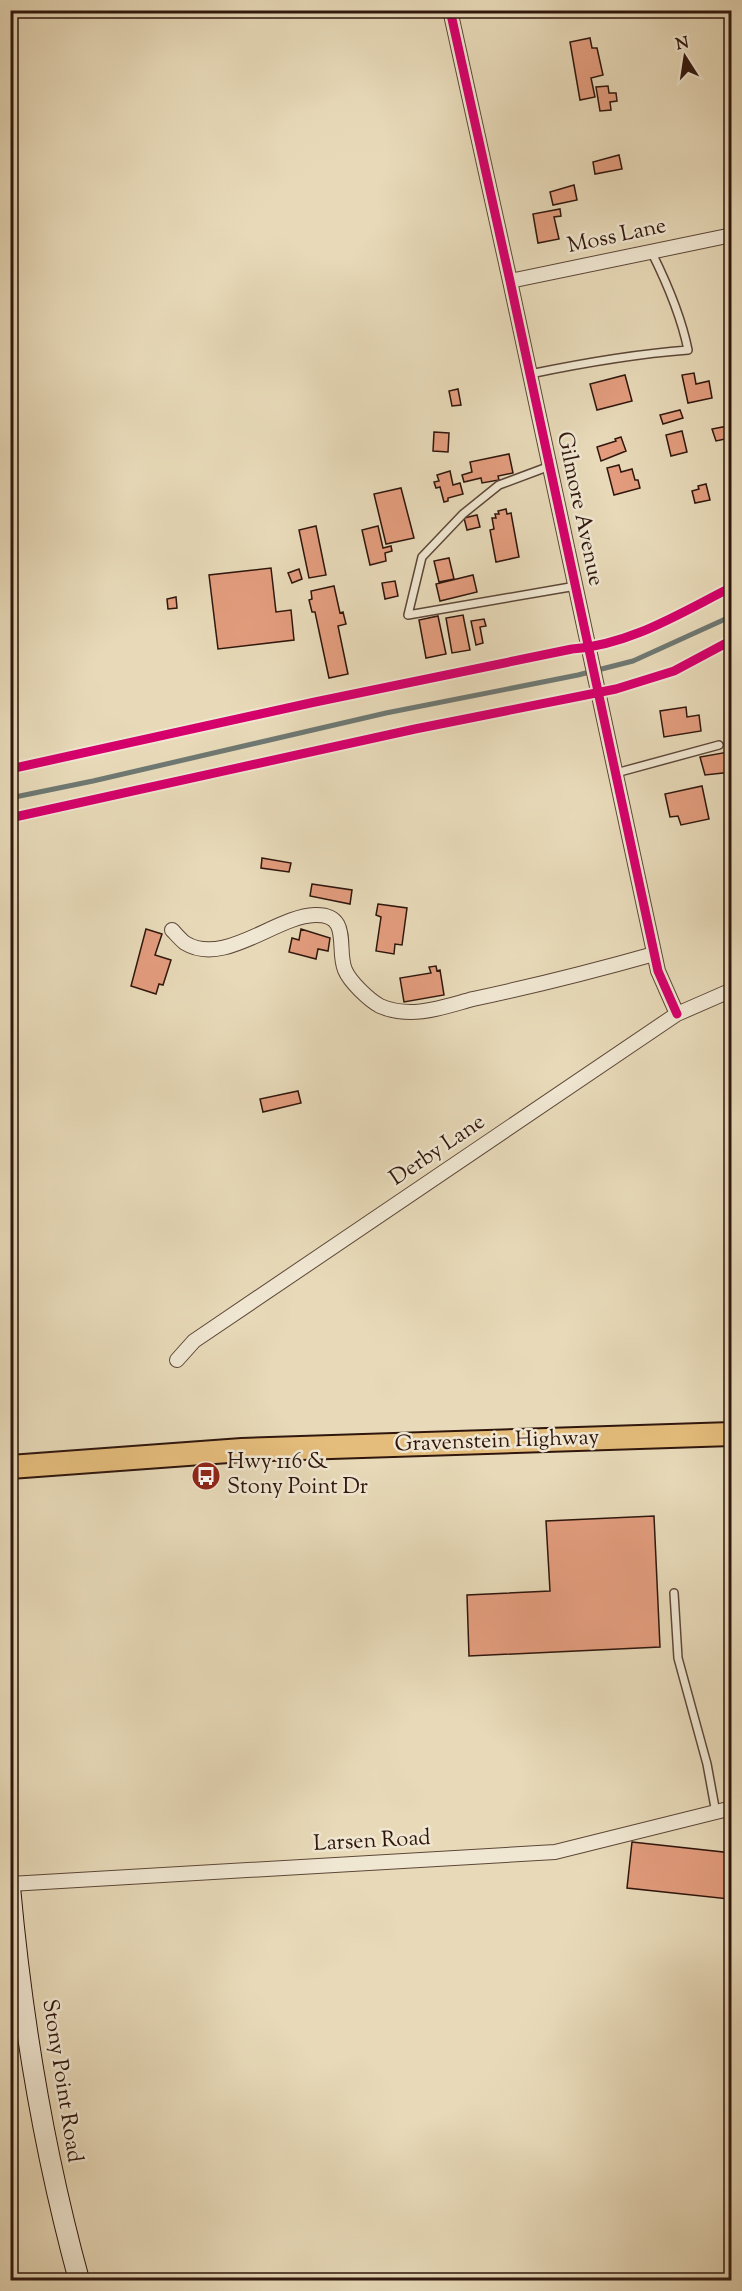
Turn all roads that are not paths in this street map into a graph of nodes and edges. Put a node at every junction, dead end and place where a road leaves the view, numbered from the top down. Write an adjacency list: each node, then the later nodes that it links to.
1 (450, 10): 4 (street, Gilmore Avenue)
2 (732, 235): 3 (street, Moss Lane)
3 (651, 252): 4 (street, Moss Lane); 5 (lane)
4 (510, 281): 5 (street, Gilmore Avenue)
5 (530, 374): 6 (street, Gilmore Avenue)
6 (550, 466): 7 (street, Gilmore Avenue); 7 (lane)
7 (576, 586): 9 (street, Gilmore Avenue)
8 (719, 745): 9 (lane)
9 (616, 773): 11 (street, Gilmore Avenue)
10 (172, 930): 11 (street)
11 (654, 954): 13 (street, Gilmore Avenue)
12 (732, 990): 13 (street, Derby Lane)
13 (677, 1014): 14 (street, Derby Lane)
14 (177, 1360)
15 (732, 1434): 16 (main road, Gravenstein Highway)
16 (10, 1467)
17 (674, 1593): 19 (lane)
18 (732, 1808): 19 (street, Larsen Road)
19 (716, 1813): 20 (street, Larsen Road)
20 (10, 1885): 21 (main road, Stony Point Road)
21 (79, 2280)

